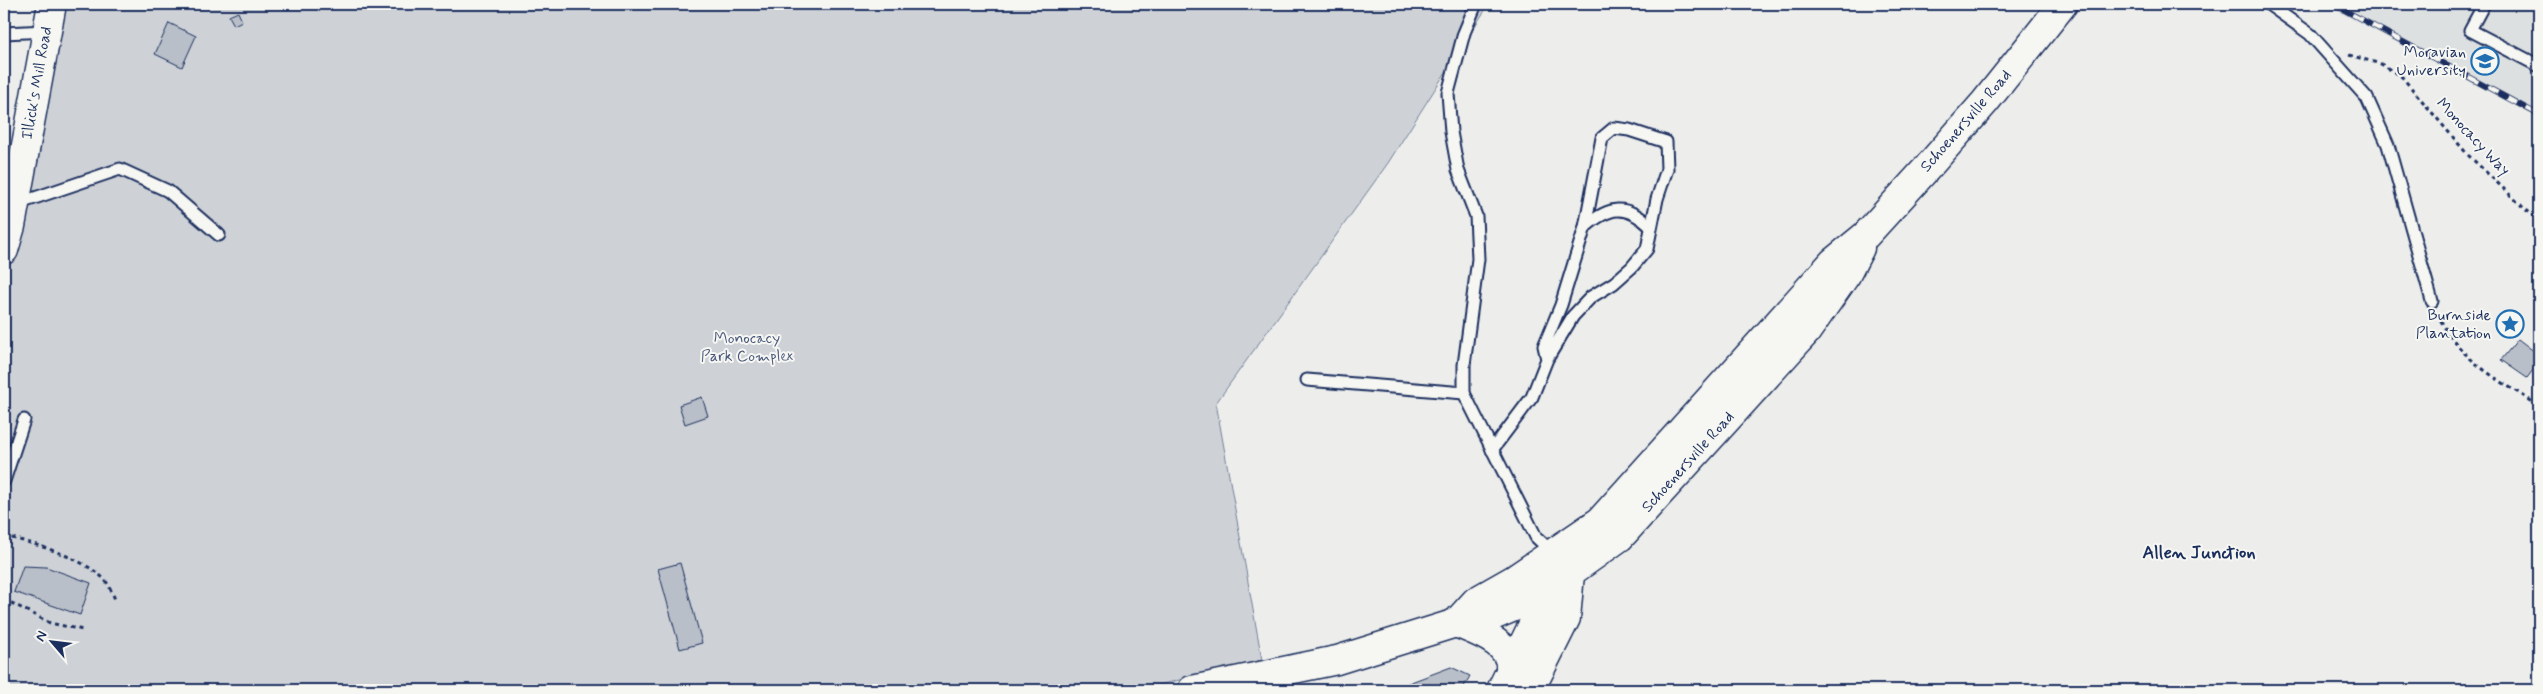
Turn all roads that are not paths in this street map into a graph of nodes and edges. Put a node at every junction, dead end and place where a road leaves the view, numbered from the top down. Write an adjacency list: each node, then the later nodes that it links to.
1 (52, 4): 6 (main road, Illick's Mill Road)
2 (1476, 4): 18 (lane)
3 (2063, 4): 13 (main road, Schoenersville Road)
4 (2268, 4): 15 (lane)
5 (2484, 4): 8 (lane)
6 (47, 31): 7 (lane); 9 (main road, Illick's Mill Road)
7 (4, 33)
8 (2539, 66)
9 (10, 211): 12 (lane); 14 (main road, Illick's Mill Road)
10 (1650, 226): 11 (lane); 11 (lane); 16 (lane)
11 (1585, 227): 16 (lane)
12 (219, 235)
13 (1866, 236): 22 (main road, Schoenersville Road); 22 (main road, Schoenersville Road)
14 (4, 250)
15 (2432, 301)
16 (1547, 359): 20 (lane)
17 (1307, 380): 18 (lane)
18 (1464, 393): 20 (lane)
19 (24, 420): 21 (lane)
20 (1492, 450): 22 (lane)
21 (4, 481)
22 (1561, 564): 23 (main road, Schoenersville Road); 24 (main road); 26 (main road)
23 (1456, 623): 24 (main road); 25 (main road, Schoenersville Road)
24 (1505, 680)
25 (1192, 690)
26 (1530, 690)

